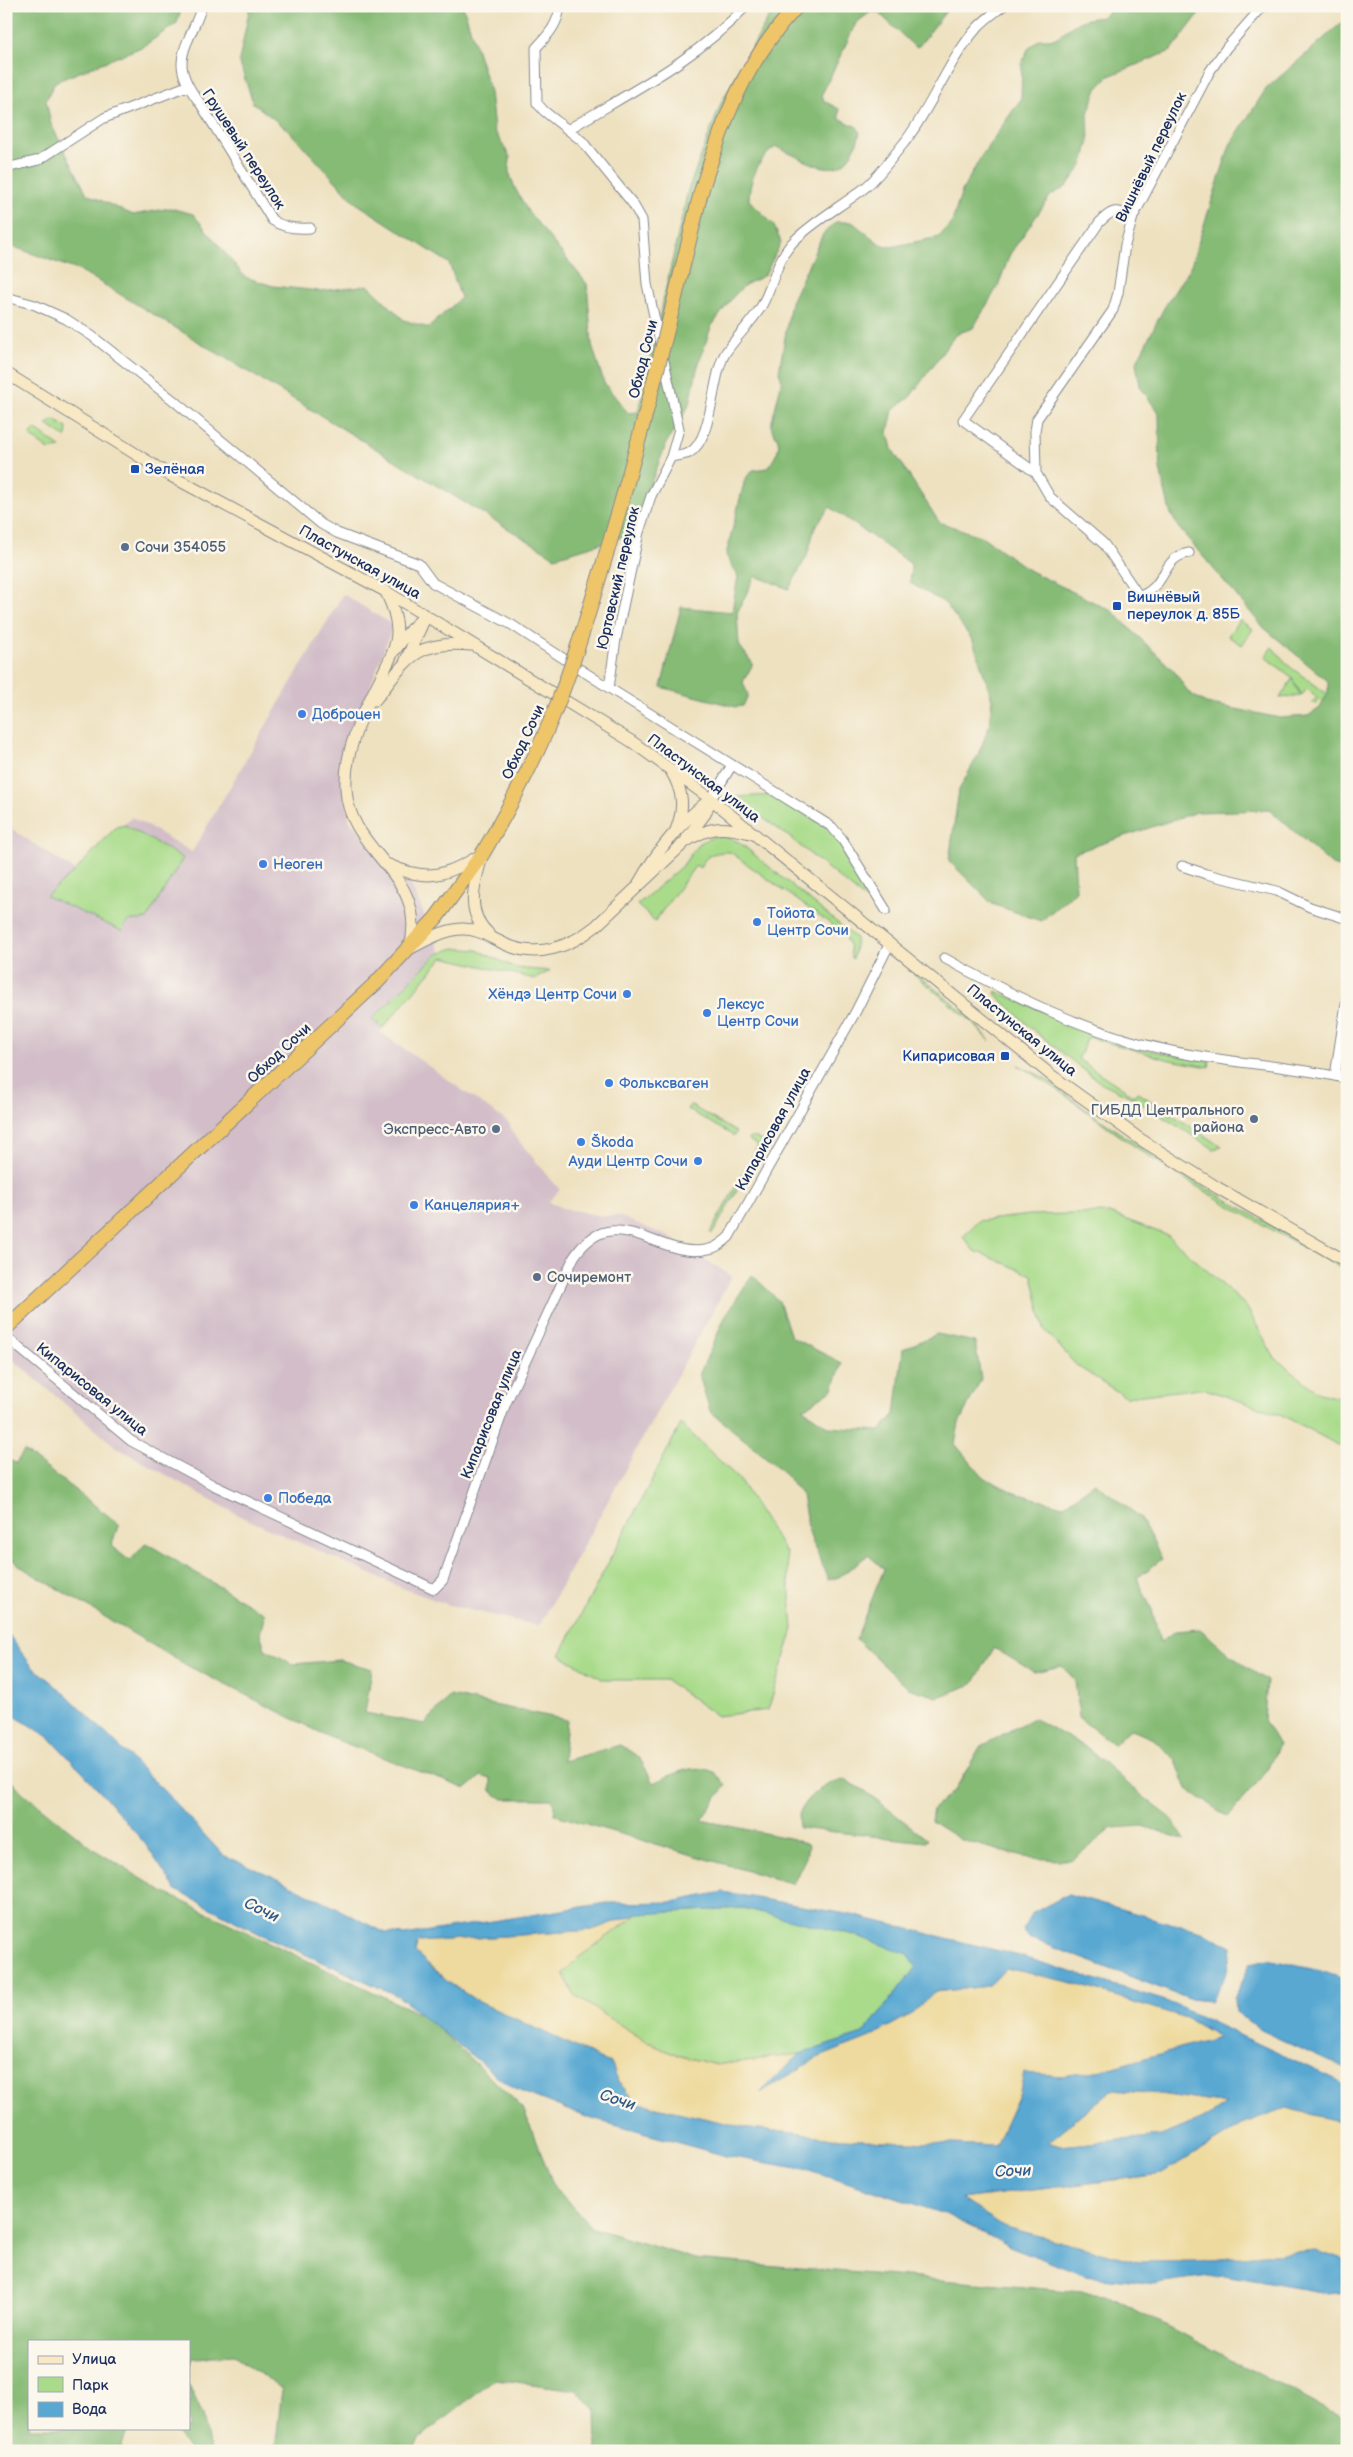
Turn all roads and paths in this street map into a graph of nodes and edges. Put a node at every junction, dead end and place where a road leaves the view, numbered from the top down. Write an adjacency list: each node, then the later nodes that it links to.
1 (202, 6): 7 (street, Грушевый переулок)
2 (560, 6): 8 (street, Юртовский переулок)
3 (746, 6): 8 (street)
4 (796, 6): 30 (highway, Обход Сочи, bridge)
5 (1003, 6): 14 (street)
6 (1263, 6): 10 (street, Вишнёвый переулок)
7 (187, 86): 9 (street, Грушевый переулок); 11 (street, Грушевый переулок)
8 (569, 129): 14 (street, Юртовский переулок)
9 (6, 168)
10 (1134, 217): 15 (street, Вишнёвый переулок); 15 (street)
11 (310, 228)
12 (6, 297): 22 (street)
13 (6, 373): 17 (main road, Пластунская улица)
14 (671, 457): 22 (street, Юртовский переулок)
15 (1036, 473): 16 (street, Вишнёвый переулок)
16 (1189, 553)
17 (385, 591): 18 (main road, Пластунская улица); 20 (main road)
18 (425, 616): 19 (main road, Пластунская улица); 20 (main road); 21 (main road)
19 (474, 645): 21 (main road); 25 (main road, Пластунская улица)
20 (393, 653): 23 (main road)
21 (406, 661): 23 (main road)
22 (609, 688): 24 (street)
23 (366, 712): 31 (main road)
24 (732, 765): 26 (street); 34 (street)
25 (670, 770): 26 (main road, Пластунская улица); 27 (main road)
26 (711, 798): 27 (main road); 28 (main road, Пластунская улица); 29 (main road)
27 (675, 834): 33 (main road)
28 (756, 835): 29 (main road); 37 (main road, Пластунская улица)
29 (685, 842): 33 (main road)
30 (483, 853): 31 (main road); 36 (main road); 38 (highway, Обход Сочи)
31 (387, 864): 38 (main road)
32 (1182, 866): 35 (street)
33 (635, 889): 36 (main road)
34 (886, 910)
35 (1347, 919)
36 (493, 938): 38 (main road)
37 (890, 943): 43 (main road, Пластунская улица); 45 (street, Кипарисовая улица)
38 (409, 948): 44 (highway, Обход Сочи)
39 (944, 958): 41 (street, Пластунская улица)
40 (1347, 997): 41 (street)
41 (1335, 1076): 42 (street, Пластунская улица)
42 (1347, 1079)
43 (1347, 1262)
44 (6, 1328)
45 (6, 1337)

